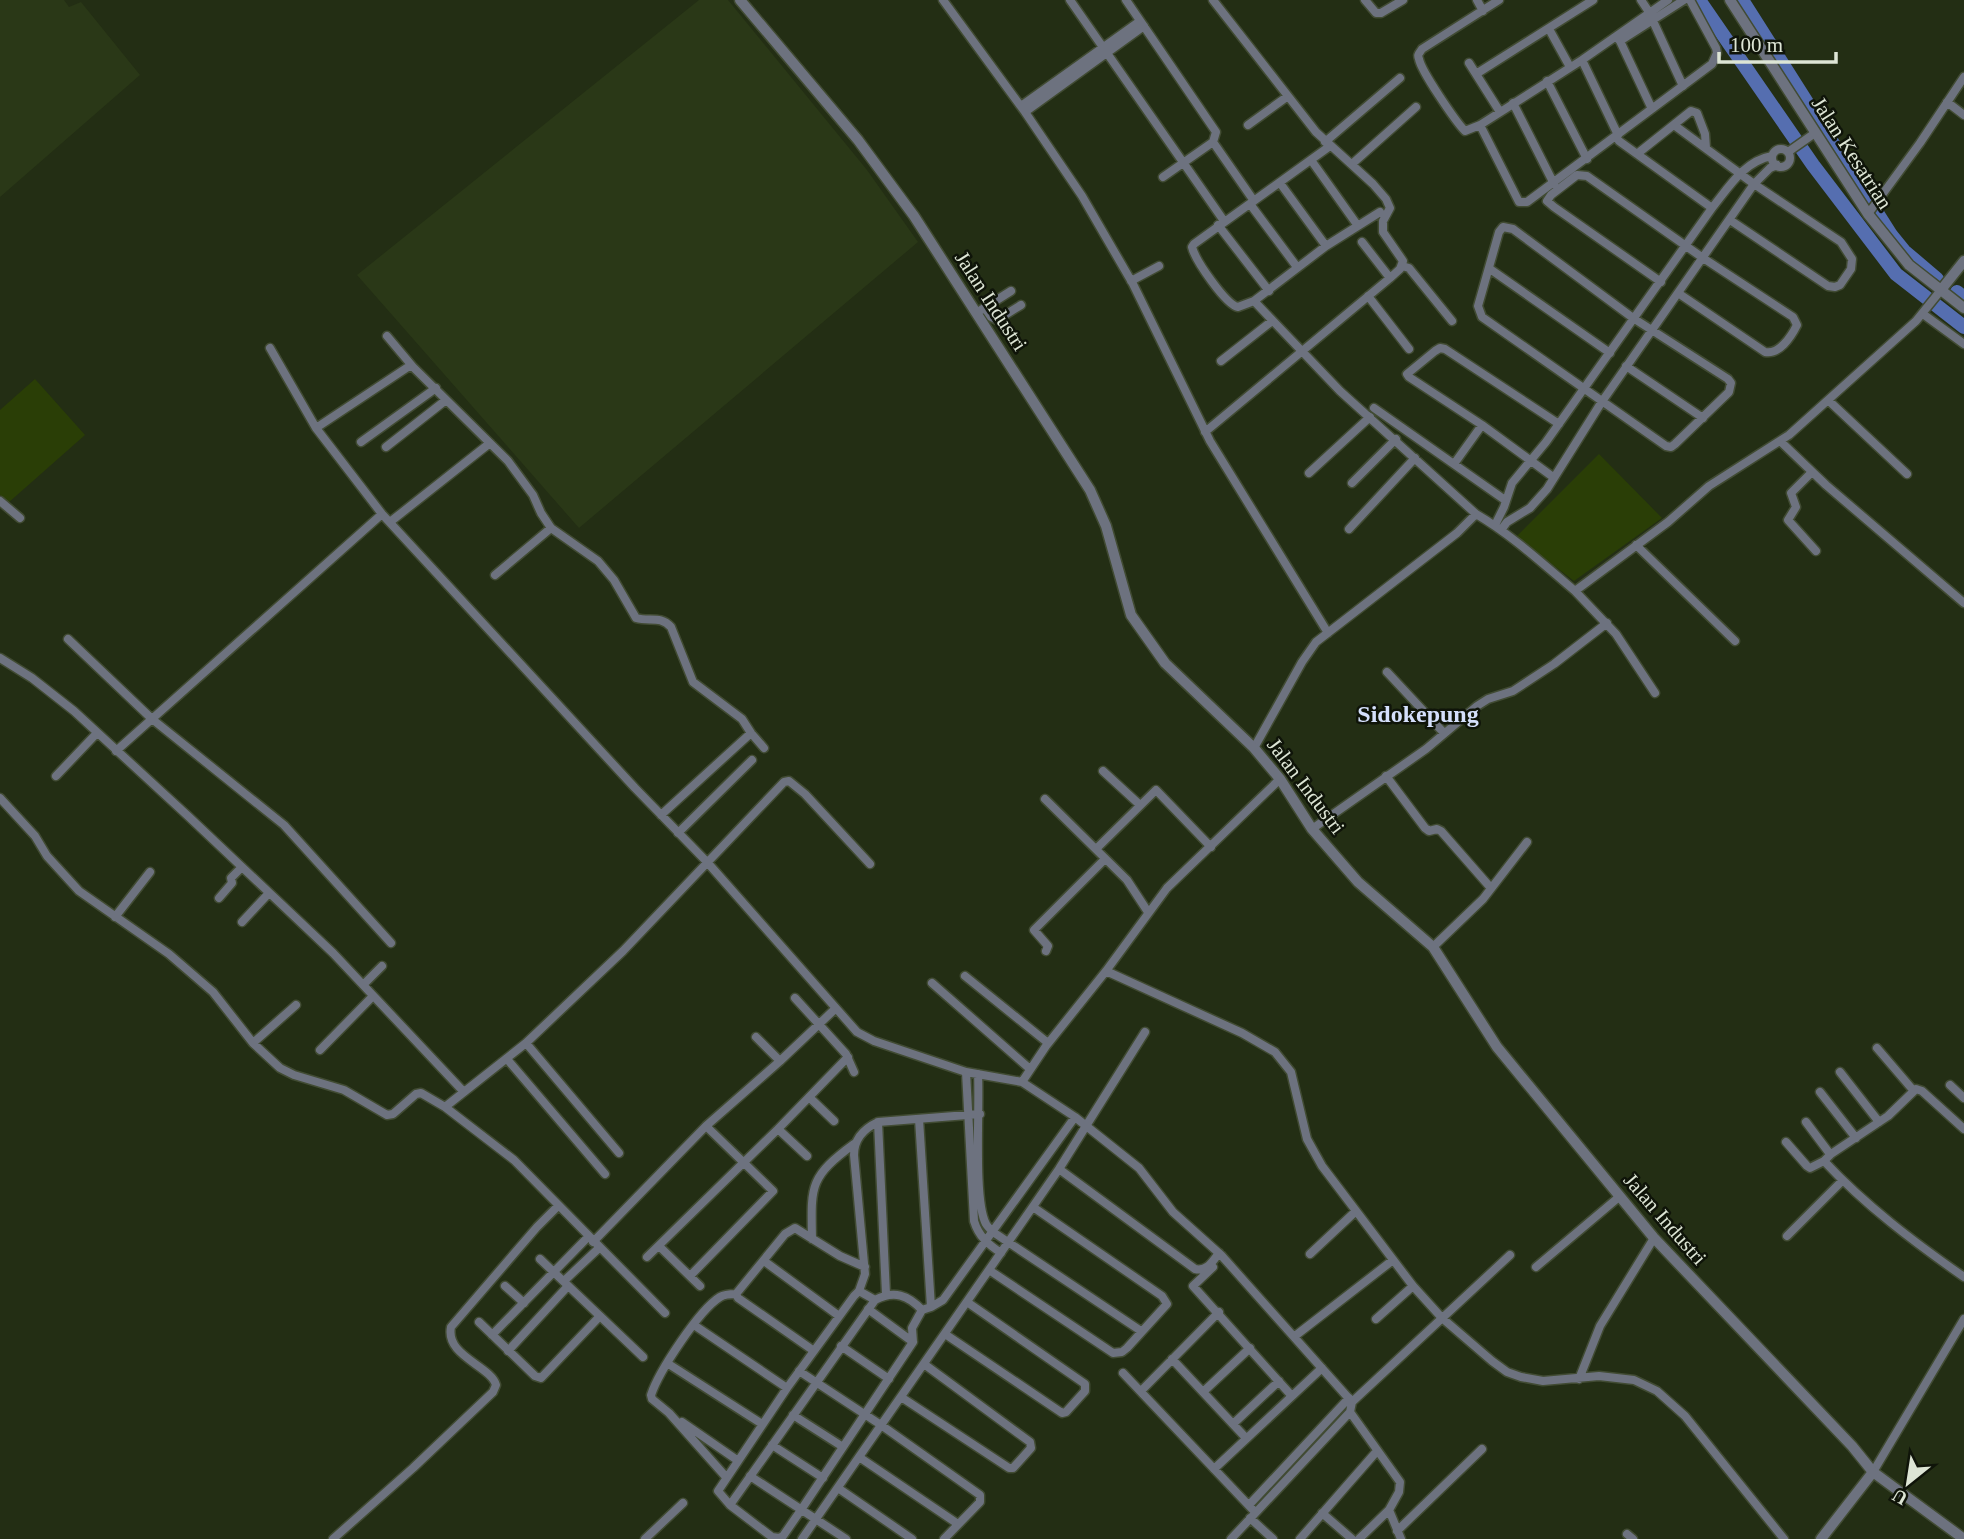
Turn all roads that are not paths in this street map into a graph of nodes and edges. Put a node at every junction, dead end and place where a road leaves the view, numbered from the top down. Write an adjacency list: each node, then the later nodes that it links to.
1 (740, 0): 86 (street, Jalan Industri)
2 (943, 0): 34 (street)
3 (1069, 0): 21 (street)
4 (1126, 0): 18 (street)
5 (1213, 0): 30 (street)
6 (1365, 0): 7 (street)
7 (1403, 0)
8 (1477, 0): 16 (street)
9 (1499, 0): 16 (street)
10 (1593, 0): 19 (street)
11 (1641, 0): 17 (street)
12 (1668, 0): 17 (street)
13 (1684, 0): 17 (street)
14 (1690, 0): 29 (street)
15 (1730, 0): 41 (street, Jalan Kesatrian)
16 (1483, 11): 39 (street)
17 (1651, 16): 20 (street); 29 (street)
18 (1142, 23): 21 (street); 43 (street)
19 (1549, 29): 24 (street); 25 (street)
20 (1618, 39): 22 (street); 35 (street)
21 (1103, 50): 34 (street); 51 (street)
22 (1581, 60): 24 (street); 42 (street)
23 (1469, 63): 25 (street)
24 (1570, 67): 28 (street)
25 (1476, 74): 36 (street)
26 (1964, 77): 31 (street)
27 (1400, 78): 44 (street)
28 (1547, 81): 32 (street); 49 (street)
29 (1683, 86): 35 (street)
30 (1288, 96): 38 (street); 44 (street)
31 (1947, 102): 37 (street); 62 (street)
32 (1513, 103): 36 (street); 57 (street)
33 (1416, 107): 52 (street)
34 (1023, 109): 76 (street)
35 (1652, 109): 42 (street)
36 (1500, 112): 39 (street)
37 (1964, 115)
38 (1248, 125)
39 (1480, 125): 57 (street)
40 (1674, 125): 45 (street); 45 (street); 47 (street)
41 (1812, 134): 46 (street); 62 (street, Jalan Kesatrian)
42 (1618, 138): 47 (street); 49 (street)
43 (1213, 142): 51 (street); 59 (street)
44 (1327, 144): 50 (street); 52 (street)
45 (1706, 148): 54 (street)
46 (1788, 152): 48 (street); 53 (street)
47 (1637, 154): 60 (street)
48 (1772, 156): 53 (street); 54 (street)
49 (1587, 159): 57 (street)
50 (1311, 160): 56 (street); 65 (street)
51 (1182, 163): 55 (street); 64 (street)
52 (1352, 164): 72 (street)
53 (1777, 165): 58 (street)
54 (1739, 173): 58 (street); 60 (street)
55 (1163, 177)
56 (1280, 183): 59 (street); 68 (street)
57 (1554, 184)
58 (1754, 184): 63 (street); 63 (street)
59 (1252, 202): 64 (street); 73 (street)
60 (1712, 208): 67 (street)
61 (1380, 212): 65 (street)
62 (1870, 212): 78 (street, Jalan Kesatrian)
63 (1730, 220): 69 (street)
64 (1221, 223): 80 (street); 83 (street)
65 (1358, 226): 68 (street)
66 (1362, 242): 75 (street)
67 (1686, 244): 69 (street); 77 (street); 77 (street)
68 (1326, 246): 73 (street)
69 (1703, 258): 81 (street); 81 (street)
70 (1964, 261): 78 (street)
71 (1159, 266): 76 (street)
72 (1402, 266): 75 (street); 90 (street)
73 (1297, 267): 80 (street)
74 (1490, 269): 88 (street); 97 (street); 102 (street)
75 (1390, 278): 82 (street)
76 (1131, 281): 112 (street)
77 (1661, 282): 88 (street)
78 (1943, 287): 85 (street, Jalan Kesatrian); 87 (street)
79 (1011, 291): 86 (street)
80 (1269, 291): 83 (street)
81 (1678, 293): 91 (street)
82 (1368, 296): 95 (street); 96 (street)
83 (1254, 301): 89 (street)
84 (1021, 305): 86 (street)
85 (1964, 308)
86 (980, 311): 153 (street, Jalan Industri)
87 (1925, 312): 93 (street); 104 (street)
88 (1633, 318): 91 (street); 97 (street)
89 (1272, 321): 96 (street); 98 (street)
90 (1452, 321)
91 (1651, 330): 100 (street); 108 (street)
92 (387, 336): 99 (street)
93 (1964, 344)
94 (270, 348): 111 (street)
95 (1409, 349)
96 (1303, 350): 107 (street); 112 (street)
97 (1609, 353): 102 (street)
98 (1221, 361)
99 (411, 365): 101 (street); 111 (street)
100 (1626, 366): 105 (street); 108 (street)
101 (436, 388): 103 (street); 115 (street)
102 (1584, 389): 105 (street); 109 (street)
103 (446, 400): 116 (street); 117 (street)
104 (1828, 400): 114 (street); 123 (street)
105 (1601, 402): 108 (street); 124 (street)
106 (1374, 408): 120 (street)
107 (1370, 417): 113 (street); 122 (street)
108 (1703, 418)
109 (1559, 424): 110 (street); 119 (street)
110 (1482, 425): 119 (street); 120 (street)
111 (317, 428): 128 (street)
112 (1205, 432): 142 (street)
113 (1396, 439): 118 (street); 125 (street)
114 (1780, 441): 121 (street); 136 (street)
115 (361, 442)
116 (490, 443): 132 (street); 134 (street)
117 (386, 447)
118 (1415, 458): 129 (street); 135 (street)
119 (1532, 461): 124 (street); 127 (street)
120 (1454, 464): 127 (street)
121 (1812, 472): 137 (street); 140 (street)
122 (1309, 473)
123 (1907, 474)
124 (1553, 477): 130 (street)
125 (1352, 483)
126 (0, 501): 131 (street)
127 (1505, 503): 130 (street); 133 (street)
128 (382, 514): 132 (street); 148 (street)
129 (1476, 514): 133 (street); 142 (street)
130 (1518, 515): 133 (street)
131 (20, 518)
132 (390, 522): 163 (street)
133 (1498, 527): 139 (street)
134 (551, 528): 138 (street); 150 (street)
135 (1349, 529)
136 (1636, 545): 139 (street); 144 (street)
137 (1816, 551)
138 (495, 575)
139 (1575, 591): 141 (street)
140 (1964, 603)
141 (1606, 623): 147 (street); 151 (street)
142 (1328, 633): 153 (street)
143 (68, 639): 148 (street)
144 (1735, 641)
145 (0, 658): 149 (street)
146 (1387, 672): 151 (street)
147 (1655, 693)
148 (152, 719): 154 (street); 180 (street)
149 (97, 733): 154 (street); 157 (street)
150 (751, 733): 152 (street); 163 (street)
151 (1444, 733): 158 (street)
152 (764, 748)
153 (1254, 748): 159 (street, Jalan Industri)
154 (117, 751): 172 (street)
155 (752, 760): 165 (street)
156 (1103, 771): 162 (street)
157 (56, 776)
158 (1386, 776): 164 (street); 174 (street)
159 (1280, 779): 164 (street, Jalan Industri); 167 (street)
160 (0, 798): 178 (street)
161 (1045, 799): 168 (street)
162 (1140, 805): 167 (street); 168 (street)
163 (661, 815): 165 (street)
164 (1312, 829): 181 (street, Jalan Industri)
165 (678, 833): 170 (street)
166 (1527, 842): 174 (street)
167 (1211, 848): 177 (street)
168 (1096, 849): 169 (street)
169 (1105, 859): 177 (street); 182 (street)
170 (707, 862): 171 (street); 191 (street); 196 (street)
171 (870, 864)
172 (242, 867): 175 (street); 176 (street)
173 (150, 872): 178 (street)
174 (1490, 887): 181 (street)
175 (270, 893): 179 (street); 187 (street)
176 (219, 898)
177 (1148, 912): 184 (street)
178 (115, 916): 195 (street)
179 (242, 922)
180 (391, 943)
181 (1433, 947): 238 (street, Jalan Industri)
182 (1046, 951)
183 (382, 966): 187 (street)
184 (1106, 971): 197 (street); 241 (street)
185 (965, 976): 197 (street)
186 (932, 983): 203 (street)
187 (363, 985): 188 (street)
188 (373, 996): 199 (street); 211 (street)
189 (795, 998): 192 (street)
190 (296, 1004): 195 (street)
191 (835, 1009): 192 (street); 205 (street)
192 (818, 1026): 200 (street); 202 (street)
193 (1145, 1032): 225 (street)
194 (756, 1037): 202 (street)
195 (254, 1043): 215 (street)
196 (526, 1043): 201 (street); 231 (street)
197 (1048, 1043): 203 (street)
198 (1878, 1048): 210 (street)
199 (320, 1050)
200 (848, 1057): 204 (street); 213 (street)
201 (507, 1059): 211 (street); 236 (street)
202 (780, 1061): 224 (street)
203 (1030, 1069): 208 (street)
204 (854, 1072)
205 (965, 1072): 207 (street); 216 (street)
206 (1840, 1072): 223 (street)
207 (978, 1074): 208 (street); 217 (street)
208 (1022, 1082): 218 (street)
209 (1950, 1085): 214 (street)
210 (1913, 1090): 223 (street); 227 (street)
211 (463, 1091): 215 (street)
212 (1820, 1092): 228 (street)
213 (809, 1097): 220 (street); 226 (street)
214 (1964, 1098)
215 (445, 1107): 239 (street)
216 (967, 1114): 217 (street); 219 (street); 247 (street)
217 (980, 1114): 242 (street)
218 (1075, 1116): 225 (street); 242 (street)
219 (919, 1119): 221 (street); 274 (street)
220 (834, 1121)
221 (878, 1122): 230 (street); 270 (street)
222 (1806, 1122): 233 (street)
223 (1879, 1122): 228 (street)
224 (705, 1126): 234 (street); 246 (street)
225 (1086, 1126): 235 (street); 252 (street)
226 (778, 1129): 232 (street); 234 (street)
227 (1964, 1129)
228 (1856, 1138): 233 (street)
229 (1786, 1142): 233 (street)
230 (854, 1144): 245 (street); 258 (street)
231 (619, 1153)
232 (807, 1156)
233 (1827, 1158): 237 (street)
234 (743, 1161): 249 (street); 262 (street)
235 (1059, 1169): 240 (street); 252 (street)
236 (605, 1174)
237 (1842, 1181): 243 (street); 263 (street)
238 (1619, 1197): 244 (street, Jalan Industri); 259 (street)
239 (558, 1206): 246 (street); 343 (street)
240 (1033, 1207): 248 (street); 286 (street)
241 (1356, 1211): 251 (street); 256 (street)
242 (993, 1232): 247 (street); 248 (street)
243 (1787, 1236)
244 (1654, 1238): 303 (street); 327 (street, Jalan Industri)
245 (812, 1239): 257 (street); 258 (street)
246 (593, 1242): 261 (street); 264 (street); 278 (street)
247 (986, 1242): 250 (street); 274 (street)
248 (1008, 1242): 250 (street); 286 (street)
249 (659, 1246): 254 (street); 262 (street)
250 (1001, 1253): 260 (street)
251 (1310, 1254)
252 (1221, 1255): 277 (street); 289 (street)
253 (1510, 1255): 281 (street)
254 (647, 1257)
255 (540, 1259): 261 (street)
256 (1393, 1260): 267 (street); 289 (street)
257 (764, 1261): 269 (street); 279 (street)
258 (865, 1267): 268 (street)
259 (1536, 1267)
260 (989, 1270): 272 (street); 286 (street)
261 (554, 1272): 264 (street); 273 (street)
262 (690, 1276): 266 (street)
263 (1964, 1277)
264 (566, 1284): 280 (street); 293 (street)
265 (505, 1286): 273 (street)
266 (700, 1286)
267 (1413, 1286): 281 (street); 282 (street)
268 (859, 1291): 271 (street); 279 (street)
269 (736, 1294): 285 (street); 294 (street)
270 (886, 1294): 271 (street); 276 (street)
271 (875, 1300): 275 (street)
272 (967, 1302): 287 (street); 287 (street)
273 (524, 1303): 288 (street)
274 (931, 1307): 276 (street)
275 (867, 1309): 290 (street); 291 (street)
276 (922, 1310): 290 (street)
277 (1219, 1312): 292 (street); 296 (street)
278 (665, 1313)
279 (839, 1316): 294 (street)
280 (600, 1317): 293 (street); 295 (street)
281 (1442, 1318): 303 (street); 311 (street)
282 (1376, 1319)
283 (1964, 1319): 327 (street)
284 (479, 1322): 288 (street)
285 (694, 1325): 297 (street); 306 (street)
286 (1141, 1331)
287 (945, 1334): 298 (street)
288 (492, 1335): 293 (street)
289 (1295, 1336): 299 (street)
290 (913, 1342): 302 (street)
291 (841, 1346): 302 (street); 305 (street)
292 (1250, 1348): 304 (street); 308 (street)
293 (508, 1351)
294 (814, 1351): 300 (street)
295 (643, 1357)
296 (1172, 1359): 307 (street); 308 (street)
297 (667, 1363): 313 (street); 316 (street)
298 (924, 1364): 310 (street); 310 (street)
299 (1322, 1368): 309 (street); 311 (street)
300 (799, 1371): 305 (street); 306 (street)
301 (1124, 1373): 307 (street)
302 (889, 1379): 315 (street)
303 (1579, 1379): 354 (street)
304 (1279, 1381): 309 (street); 317 (street)
305 (816, 1383): 314 (street); 315 (street)
306 (787, 1388): 316 (street)
307 (1141, 1391): 326 (street)
308 (1203, 1392): 317 (street)
309 (1291, 1395): 319 (street)
310 (901, 1397): 318 (street)
311 (1351, 1400): 312 (street); 334 (street)
312 (1350, 1412): 323 (street); 338 (street)
313 (669, 1413): 325 (street); 329 (street)
314 (793, 1415): 320 (street); 321 (street)
315 (865, 1415): 318 (street); 321 (street)
316 (762, 1424): 325 (street)
317 (1233, 1424): 319 (street)
318 (881, 1426): 324 (street); 340 (street)
319 (1246, 1438): 326 (street)
320 (772, 1445): 328 (street); 330 (street)
321 (843, 1447): 330 (street)
322 (1482, 1450): 341 (street)
323 (1377, 1451): 336 (street); 337 (street)
324 (859, 1457): 331 (street); 340 (street)
325 (737, 1460): 329 (street)
326 (1214, 1469): 334 (street)
327 (1873, 1472): 355 (street); 356 (street, Jalan Industri)
328 (750, 1475): 333 (street); 335 (street)
329 (726, 1478): 333 (street)
330 (823, 1478): 335 (street)
331 (838, 1488): 339 (street); 347 (street)
332 (683, 1503): 344 (street)
333 (730, 1505): 342 (street)
334 (1248, 1505): 338 (street)
335 (801, 1510): 339 (street); 342 (street)
336 (1389, 1510): 341 (street); 353 (street)
337 (1322, 1513): 351 (street); 352 (street)
338 (1253, 1515): 349 (street); 350 (street)
339 (817, 1519): 345 (street); 346 (street)
340 (958, 1524): 348 (street)
341 (1399, 1535)
342 (771, 1538)
343 (333, 1539)
344 (645, 1539)
345 (802, 1539)
346 (846, 1539)
347 (912, 1539)
348 (944, 1539)
349 (1231, 1539)
350 (1273, 1539)
351 (1300, 1539)
352 (1352, 1539)
353 (1359, 1539)
354 (1784, 1539)
355 (1821, 1539)
356 (1964, 1539)

